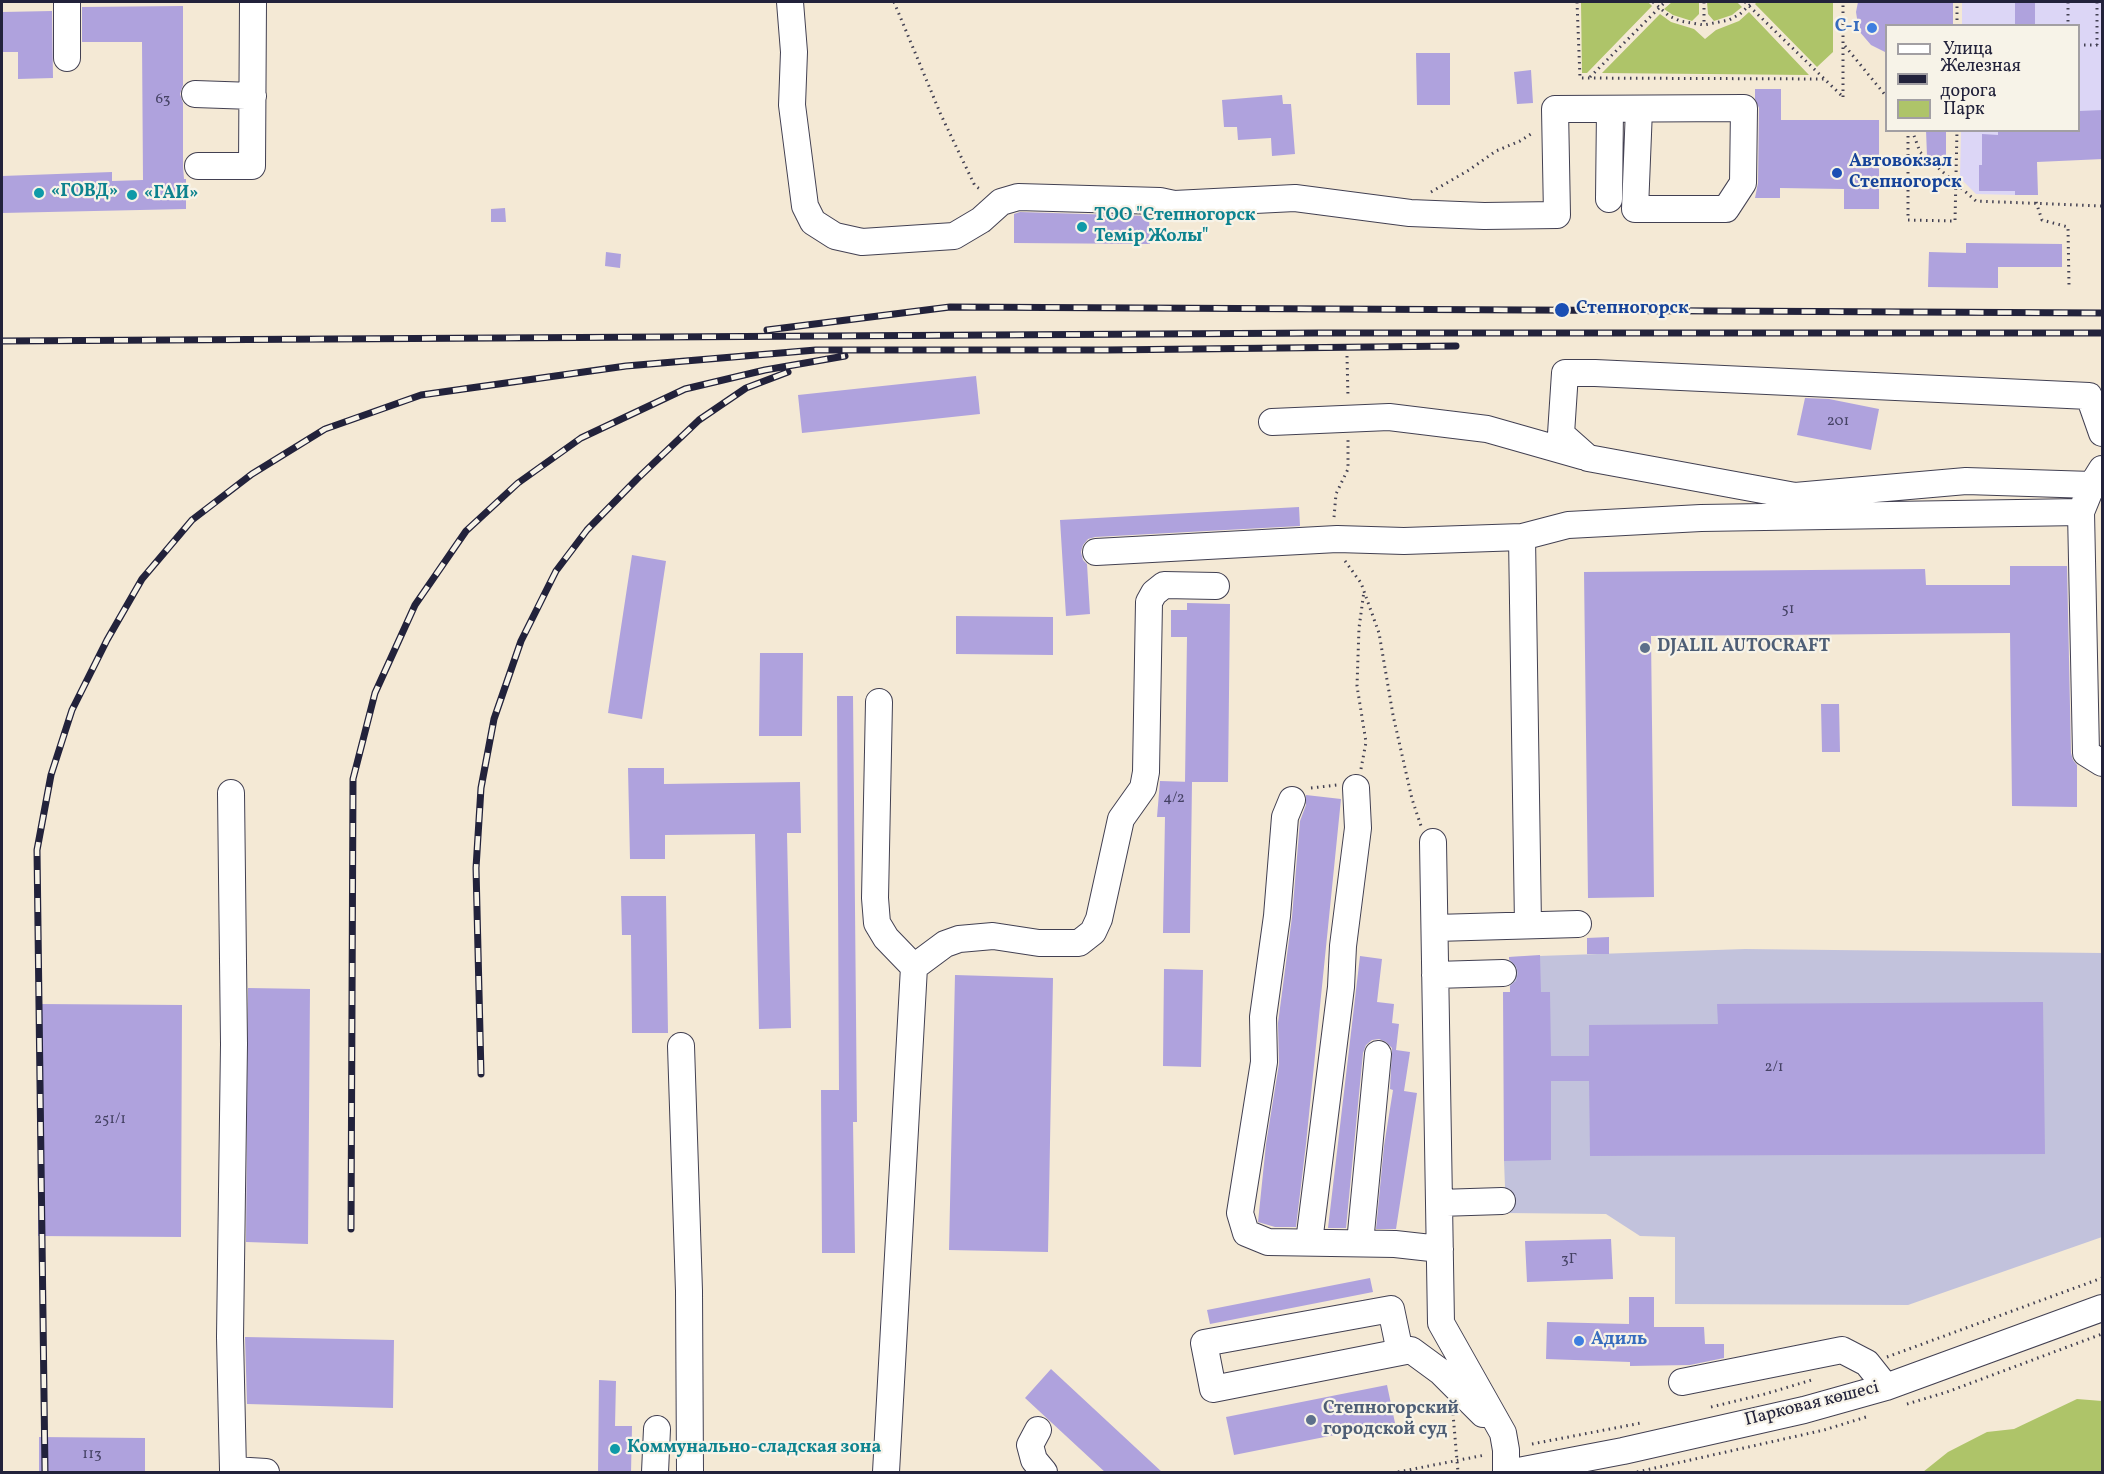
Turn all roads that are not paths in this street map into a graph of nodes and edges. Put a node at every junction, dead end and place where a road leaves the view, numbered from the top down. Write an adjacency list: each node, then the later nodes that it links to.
1 (67, 2): 4 (street)
2 (253, 2): 6 (street)
3 (790, 2): 7 (street)
4 (67, 58)
5 (195, 94): 6 (street)
6 (253, 96): 9 (street)
7 (1610, 109): 8 (street); 10 (street)
8 (1639, 109): 8 (street)
9 (198, 166)
10 (1609, 199)
11 (1272, 422): 13 (street)
12 (2103, 433): 13 (street)
13 (1588, 458): 14 (street)
14 (2099, 480): 15 (street)
15 (2080, 512): 16 (street); 20 (street)
16 (1522, 537): 17 (street); 26 (street)
17 (1096, 552)
18 (1216, 586): 28 (street)
19 (879, 702): 28 (street)
20 (2103, 762)
21 (1356, 788): 35 (street)
22 (231, 793): 45 (street)
23 (1292, 800): 35 (street)
24 (1433, 842): 27 (street)
25 (1578, 924): 26 (street)
26 (1528, 926): 27 (street)
27 (1435, 928): 30 (street)
28 (914, 967): 49 (street)
29 (1503, 974): 30 (street)
30 (1435, 975): 34 (street)
31 (681, 1046): 48 (street)
32 (1378, 1054): 36 (street)
33 (1502, 1201): 34 (street)
34 (1439, 1203): 37 (street)
35 (1309, 1242): 36 (street)
36 (1360, 1243): 37 (street)
37 (1440, 1249): 44 (street)
38 (2103, 1308): 41 (street, Парковая көшесі)
39 (1400, 1352): 39 (street); 44 (street)
40 (1682, 1382): 41 (street)
41 (1886, 1387): 52 (street, Парковая көшесі)
42 (657, 1429): 47 (street)
43 (1038, 1430): 50 (street)
44 (1503, 1433): 51 (street)
45 (232, 1471): 46 (street)
46 (266, 1473)
47 (655, 1473)
48 (690, 1473)
49 (886, 1473)
50 (1044, 1473)
51 (1506, 1473)
52 (1513, 1473)

